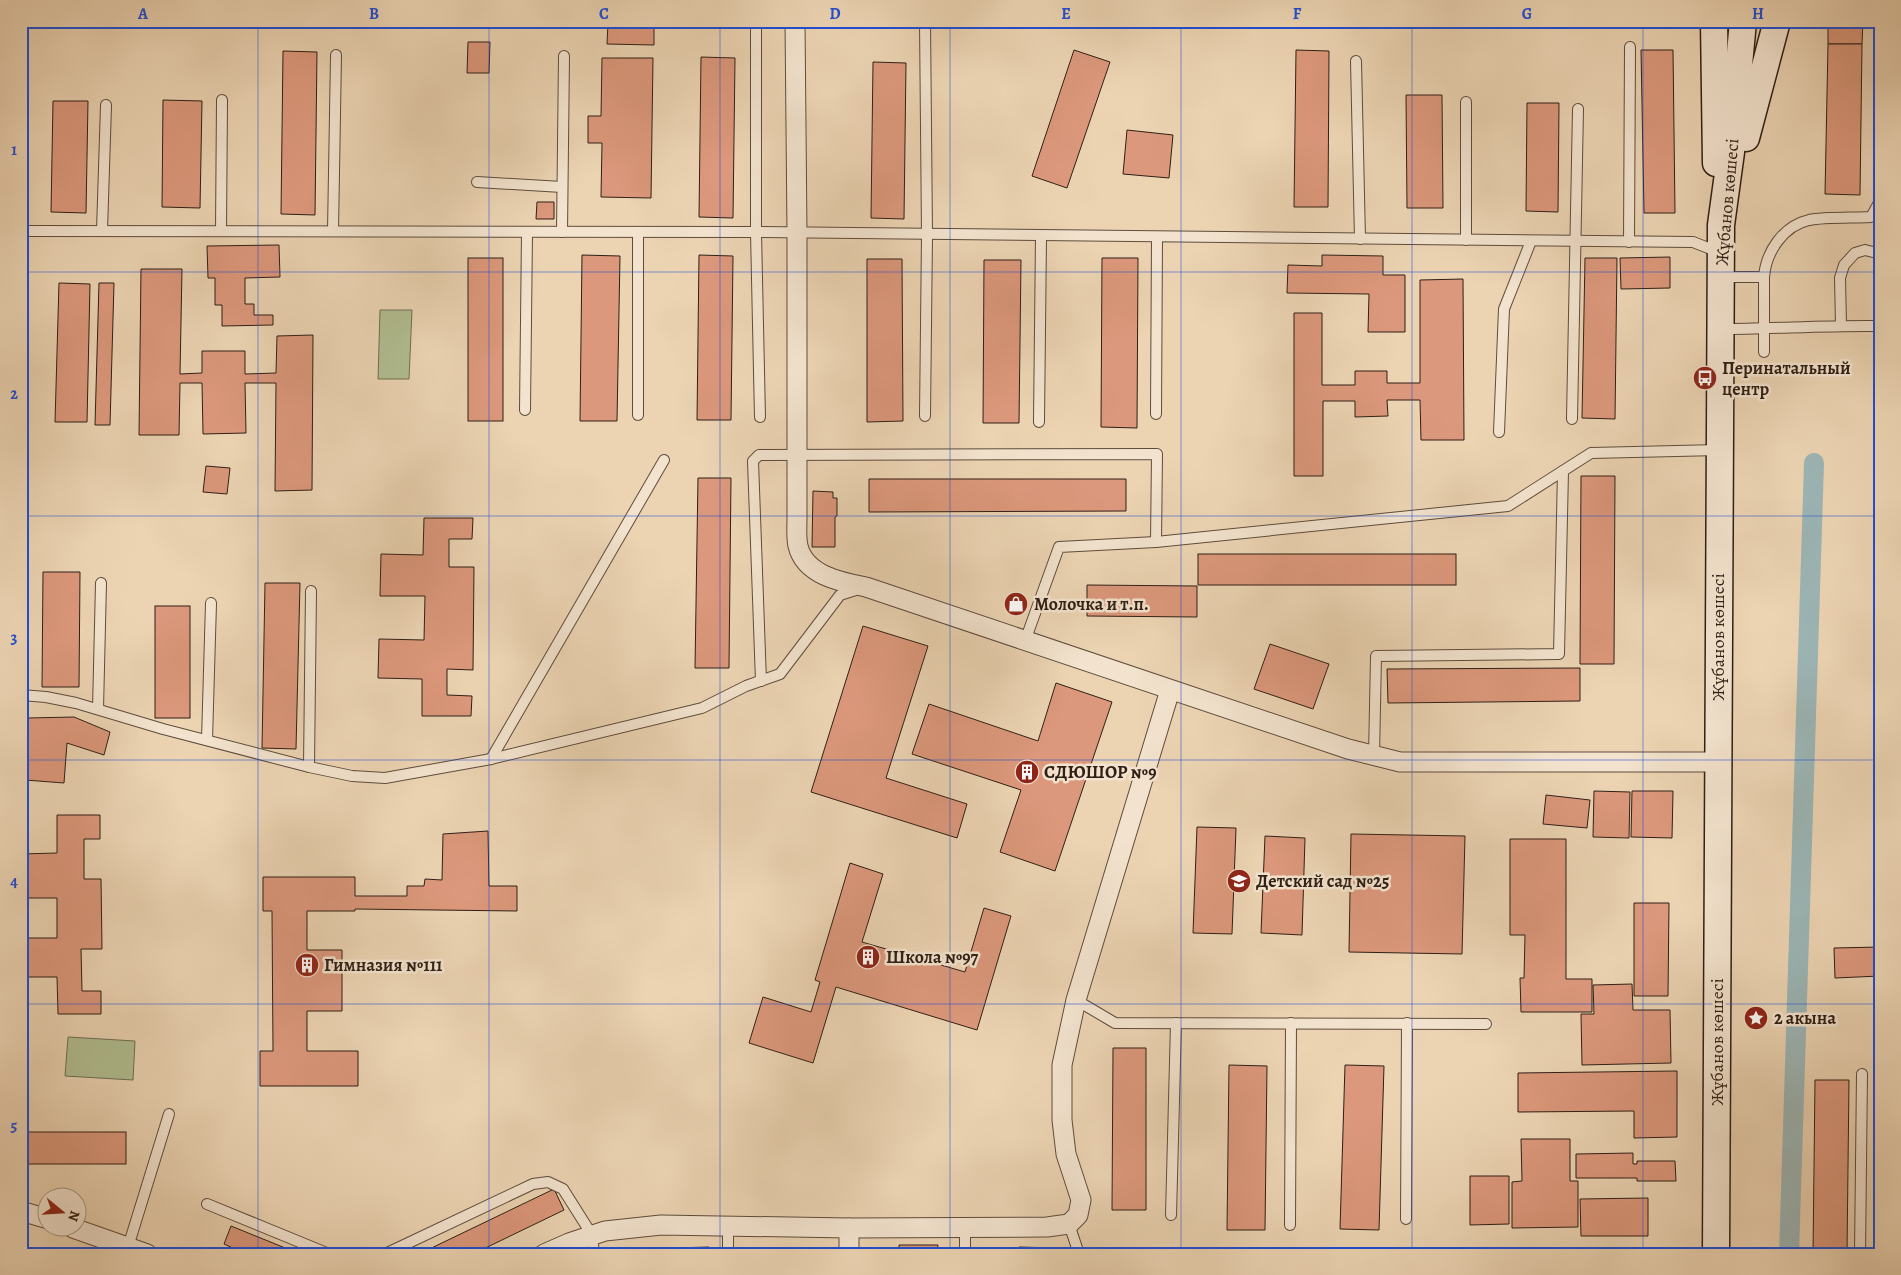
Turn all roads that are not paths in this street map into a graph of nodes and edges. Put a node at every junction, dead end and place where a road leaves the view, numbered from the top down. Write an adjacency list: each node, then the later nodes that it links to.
1 (756, 21): 26 (lane)
2 (795, 21): 27 (street)
3 (925, 21): 28 (lane)
4 (1714, 21): 18 (main road)
5 (1743, 21): 18 (main road, Жұбанов көшесі)
6 (1777, 21): 18 (main road)
7 (1630, 47): 35 (lane)
8 (336, 55): 22 (lane)
9 (564, 56): 16 (lane)
10 (1356, 61): 31 (lane)
11 (222, 100): 21 (lane)
12 (1466, 102): 32 (lane)
13 (106, 105): 20 (lane)
14 (1578, 109): 34 (lane)
15 (477, 182): 16 (lane)
16 (562, 187): 24 (lane)
17 (1880, 201): 38 (lane)
18 (1721, 225): 37 (main road, Жұбанов көшесі)
19 (21, 231): 20 (lane)
20 (102, 231): 21 (lane)
21 (221, 231): 22 (lane)
22 (333, 231): 23 (lane)
23 (527, 232): 24 (lane); 44 (lane)
24 (562, 232): 25 (lane)
25 (638, 232): 26 (lane); 46 (lane)
26 (756, 232): 27 (lane); 48 (lane)
27 (797, 234): 28 (lane); 53 (street)
28 (926, 235): 29 (lane); 47 (lane)
29 (1041, 236): 30 (lane); 50 (lane)
30 (1157, 237): 31 (lane); 45 (lane)
31 (1360, 239): 32 (lane)
32 (1466, 240): 33 (lane)
33 (1531, 241): 34 (lane); 51 (lane)
34 (1576, 242): 35 (lane); 49 (lane)
35 (1629, 242): 37 (lane)
36 (1880, 258): 39 (lane)
37 (1721, 265): 38 (lane); 41 (main road, Жұбанов көшесі)
38 (1764, 277): 42 (lane)
39 (1841, 325): 40 (lane); 42 (lane)
40 (1880, 326)
41 (1720, 329): 42 (lane); 52 (main road, Жұбанов көшесі)
42 (1765, 329): 43 (lane)
43 (1764, 352)
44 (525, 410)
45 (1156, 414)
46 (638, 415)
47 (925, 416)
48 (760, 417)
49 (1572, 419)
50 (1039, 422)
51 (1498, 432)
52 (1719, 450): 55 (lane); 69 (main road, Жұбанов көшесі)
53 (797, 454): 56 (lane); 58 (street); 62 (lane)
54 (664, 460): 68 (lane)
55 (1563, 471): 56 (lane); 67 (lane)
56 (1156, 542): 61 (lane)
57 (101, 583): 65 (lane)
58 (866, 586): 61 (street); 62 (lane)
59 (312, 591): 70 (lane)
60 (211, 603): 66 (lane)
61 (1026, 641): 63 (street)
62 (762, 681): 68 (lane)
63 (1170, 690): 67 (street); 71 (street)
64 (21, 695): 65 (lane)
65 (98, 709): 66 (lane)
66 (207, 740): 70 (lane)
67 (1374, 756): 69 (street)
68 (491, 759): 70 (lane)
69 (1718, 762): 100 (main road, Жұбанов көшесі)
70 (309, 767)
71 (1076, 1000): 72 (lane); 83 (street)
72 (1176, 1023): 73 (lane); 80 (lane)
73 (1291, 1023): 74 (lane); 84 (lane)
74 (1407, 1023): 75 (lane); 82 (lane)
75 (1486, 1024)
76 (1862, 1074): 101 (lane)
77 (169, 1114): 91 (lane)
78 (206, 1204): 93 (lane)
79 (21, 1211): 81 (street)
80 (1171, 1215)
81 (38, 1216)
82 (1406, 1219)
83 (1069, 1224): 86 (street); 99 (lane)
84 (1290, 1225)
85 (728, 1226): 87 (street); 89 (street); 96 (lane)
86 (965, 1227): 87 (street); 98 (lane)
87 (849, 1228): 97 (street)
88 (88, 1236): 90 (street)
89 (593, 1245): 94 (lane); 95 (street)
90 (106, 1246): 91 (street)
91 (128, 1247): 92 (street)
92 (147, 1254)
93 (329, 1254)
94 (385, 1254)
95 (544, 1254)
96 (728, 1254)
97 (849, 1254)
98 (965, 1254)
99 (1079, 1254)
100 (1716, 1254)
101 (1860, 1254)

